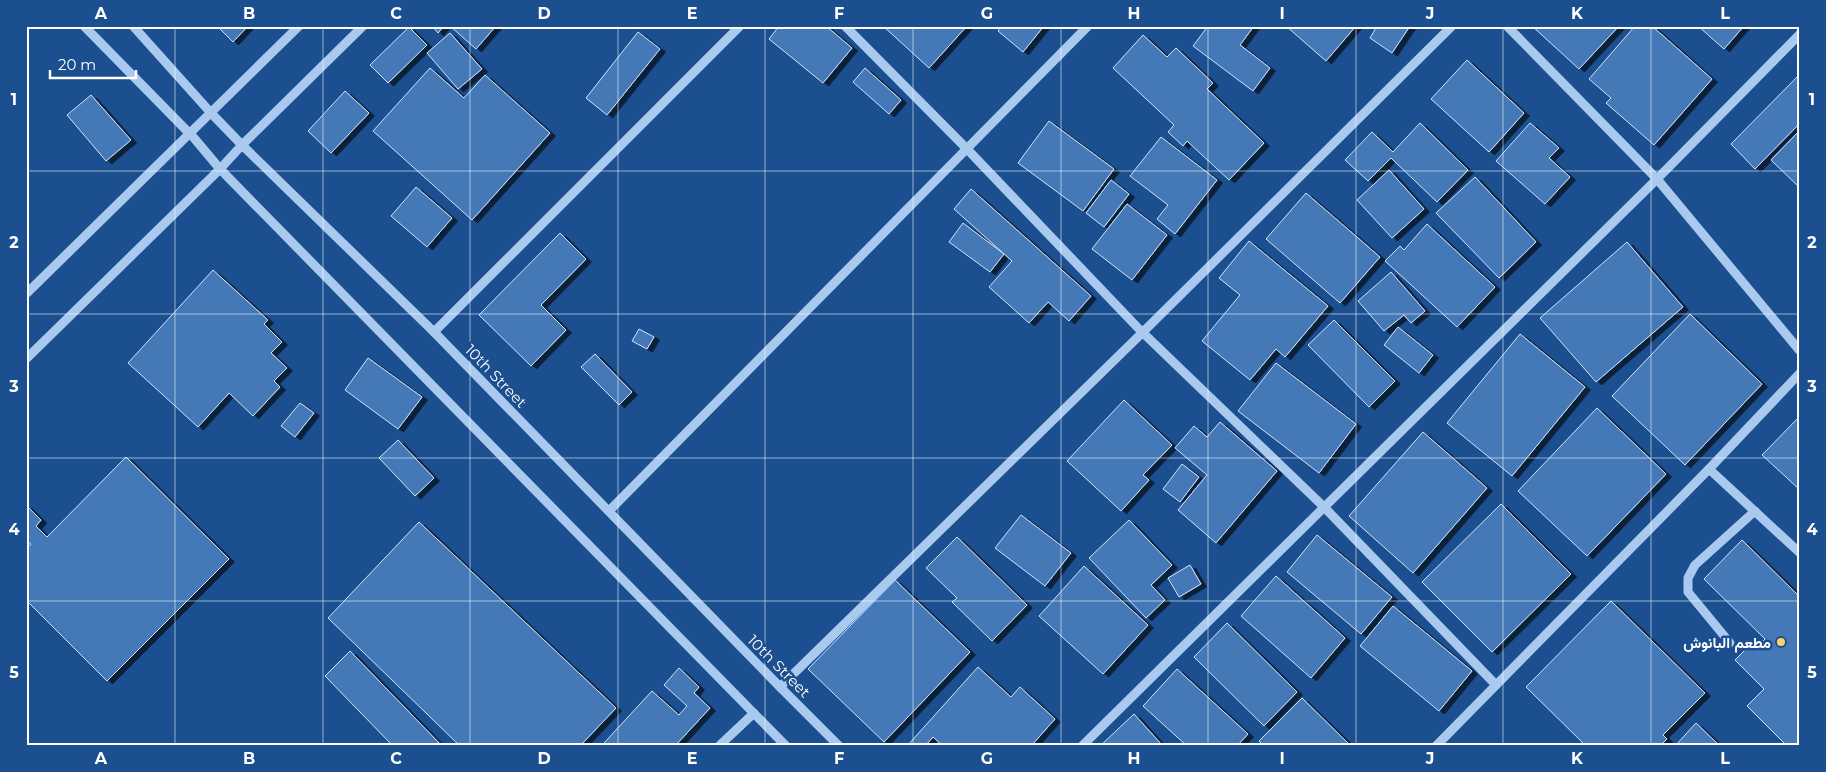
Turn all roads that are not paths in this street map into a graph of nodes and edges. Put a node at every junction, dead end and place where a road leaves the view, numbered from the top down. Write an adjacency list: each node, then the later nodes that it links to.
1 (84, 26): 12 (street)
2 (133, 26): 11 (street, 10th Street)
3 (300, 26): 11 (street)
4 (363, 26): 13 (street)
5 (740, 26): 18 (street)
6 (845, 26): 14 (street)
7 (1088, 26): 14 (street)
8 (1452, 26): 19 (street)
9 (1507, 26): 16 (street)
10 (1800, 34): 16 (street)
11 (211, 113): 12 (street); 13 (street, 10th Street)
12 (190, 134): 15 (street); 17 (street)
13 (242, 145): 15 (street); 18 (street, 10th Street)
14 (967, 150): 19 (street); 25 (street)
15 (220, 170): 21 (street); 31 (street)
16 (1657, 179): 20 (street); 24 (street)
17 (26, 294)
18 (434, 332): 25 (street, 10th Street)
19 (1144, 332): 24 (street); 30 (street)
20 (1800, 351)
21 (26, 359)
22 (1800, 372): 23 (street)
23 (1709, 469): 26 (street); 29 (street)
24 (1325, 508): 29 (street); 35 (street)
25 (609, 511): 30 (street, 10th Street)
26 (1755, 511): 27 (street); 28 (street)
27 (1800, 552)
28 (1730, 643)
29 (1496, 685): 36 (street)
30 (780, 687): 34 (street, 10th Street)
31 (754, 713): 32 (street); 33 (street)
32 (719, 746)
33 (786, 746)
34 (839, 746)
35 (1082, 746)
36 (1436, 746)

